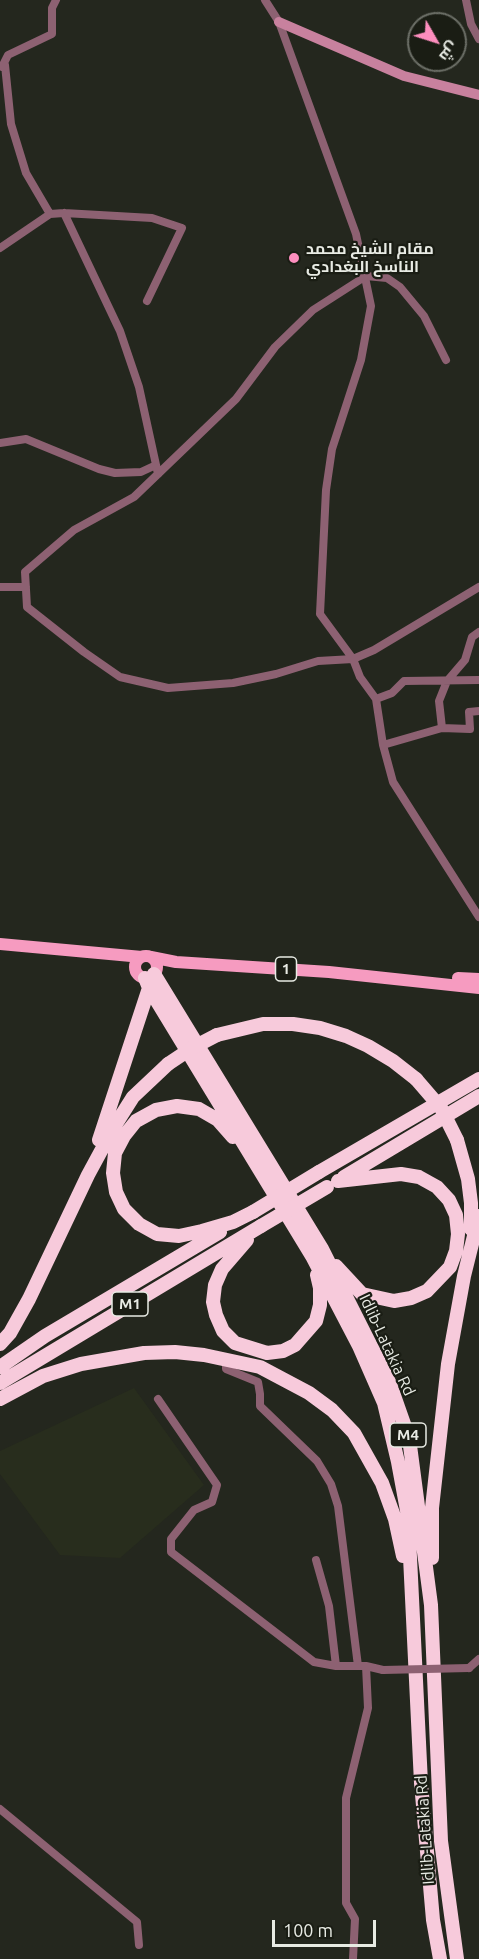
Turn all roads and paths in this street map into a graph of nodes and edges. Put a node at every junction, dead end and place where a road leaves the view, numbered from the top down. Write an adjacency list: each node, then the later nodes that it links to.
1 (56, 0): 6 (street)
2 (265, 0): 4 (street)
3 (466, 0): 5 (street)
4 (279, 22): 7 (street); 11 (street)
5 (479, 39)
6 (2, 67): 9 (street)
7 (479, 95)
8 (64, 213): 9 (street); 12 (street); 15 (street)
9 (50, 214): 10 (street)
10 (0, 248)
11 (366, 276): 13 (street); 16 (street); 21 (street)
12 (147, 301)
13 (446, 360)
14 (0, 443): 15 (street)
15 (156, 465): 16 (street)
16 (158, 474): 18 (street)
17 (0, 587): 18 (street)
18 (26, 587): 21 (street)
19 (479, 587): 21 (street)
20 (479, 632): 23 (street)
21 (353, 659): 24 (street)
22 (479, 680): 23 (street)
23 (447, 681): 24 (street); 26 (street)
24 (376, 699): 27 (street)
25 (479, 711): 26 (street)
26 (442, 728): 27 (street)
27 (383, 745): 28 (street)
28 (479, 917)
29 (0, 944): 30 (main road, 1)
30 (118, 956): 31 (main road, 1); 33 (main road)
31 (146, 957): 32 (main road, 1); 33 (main road); 33 (main road)
32 (176, 962): 33 (main road, 1); 34 (main road, 1)
33 (148, 976): 39 (highway); 40 (highway, Idlib-Latakia Rd / M4); 45 (highway, Idlib-Latakia Rd / M4)
34 (397, 979): 35 (main road, 1); 36 (main road, 1)
35 (479, 980)
36 (479, 988)
37 (479, 1079): 42 (highway, M1, bridge)
38 (479, 1096): 41 (highway, M1)
39 (88, 1175): 46 (highway, bridge); 47 (highway)
40 (265, 1176): 42 (highway); 45 (highway, Idlib-Latakia Rd / M4)
41 (332, 1184): 44 (highway, M1, bridge); 45 (highway)
42 (253, 1212): 49 (highway, M1)
43 (479, 1216): 46 (highway)
44 (261, 1226): 45 (highway); 50 (highway, M1)
45 (317, 1252): 54 (highway, Idlib-Latakia Rd / M4); 55 (highway, Idlib-Latakia Rd / M4)
46 (464, 1276): 54 (highway)
47 (0, 1344)
48 (226, 1359): 51 (highway); 55 (highway); 58 (street)
49 (0, 1366)
50 (0, 1383)
51 (0, 1399)
52 (159, 1399): 57 (street)
53 (316, 1560): 57 (street)
54 (431, 1605): 63 (highway, Idlib-Latakia Rd / M4)
55 (413, 1610): 62 (highway, Idlib-Latakia Rd / M4)
56 (479, 1659): 58 (street, bridge)
57 (336, 1666): 58 (street)
58 (362, 1666): 61 (street)
59 (0, 1809): 60 (street)
60 (139, 1945)
61 (353, 1959)
62 (440, 1959)
63 (456, 1959)

